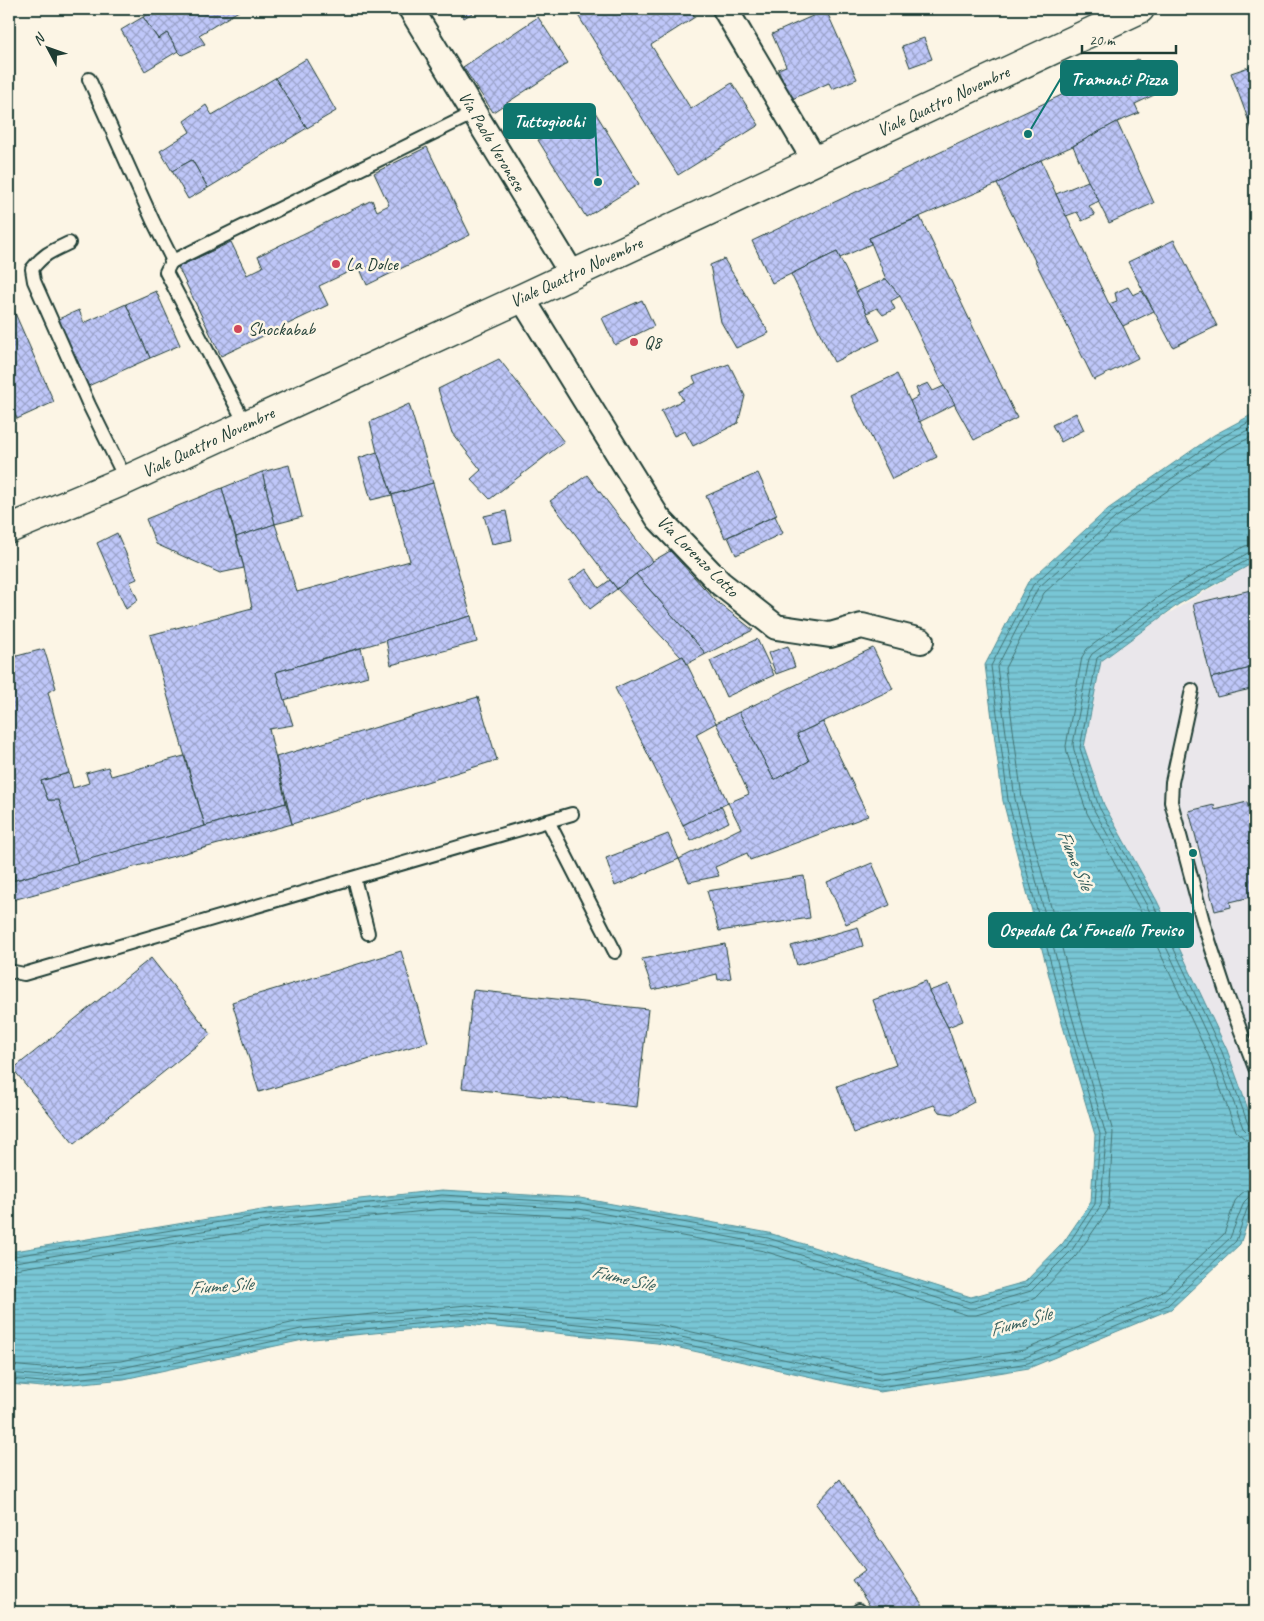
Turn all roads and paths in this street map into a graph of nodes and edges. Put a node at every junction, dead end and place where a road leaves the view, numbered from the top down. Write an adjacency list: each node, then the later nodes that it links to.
1 (412, 9): 5 (street, Via Paolo Veronese)
2 (724, 9): 6 (street)
3 (1140, 9): 6 (main road, Viale Quattro Novembre)
4 (88, 79): 8 (lane)
5 (474, 112): 8 (lane); 9 (street, Via Paolo Veronese)
6 (815, 161): 9 (main road, Viale Quattro Novembre)
7 (69, 243): 12 (lane)
8 (173, 261): 11 (lane)
9 (572, 274): 10 (main road, Viale Quattro Novembre)
10 (522, 298): 11 (main road, Viale Quattro Novembre); 14 (street, Via Lorenzo Lotto)
11 (246, 425): 12 (main road, Viale Quattro Novembre)
12 (126, 480): 13 (main road, Viale Quattro Novembre)
13 (9, 529)
14 (921, 641)
15 (1192, 690): 22 (lane)
16 (572, 814): 17 (lane)
17 (548, 821): 18 (lane); 20 (lane)
18 (354, 878): 19 (lane); 21 (lane)
19 (368, 933)
20 (615, 952)
21 (9, 971)
22 (1255, 1068)

